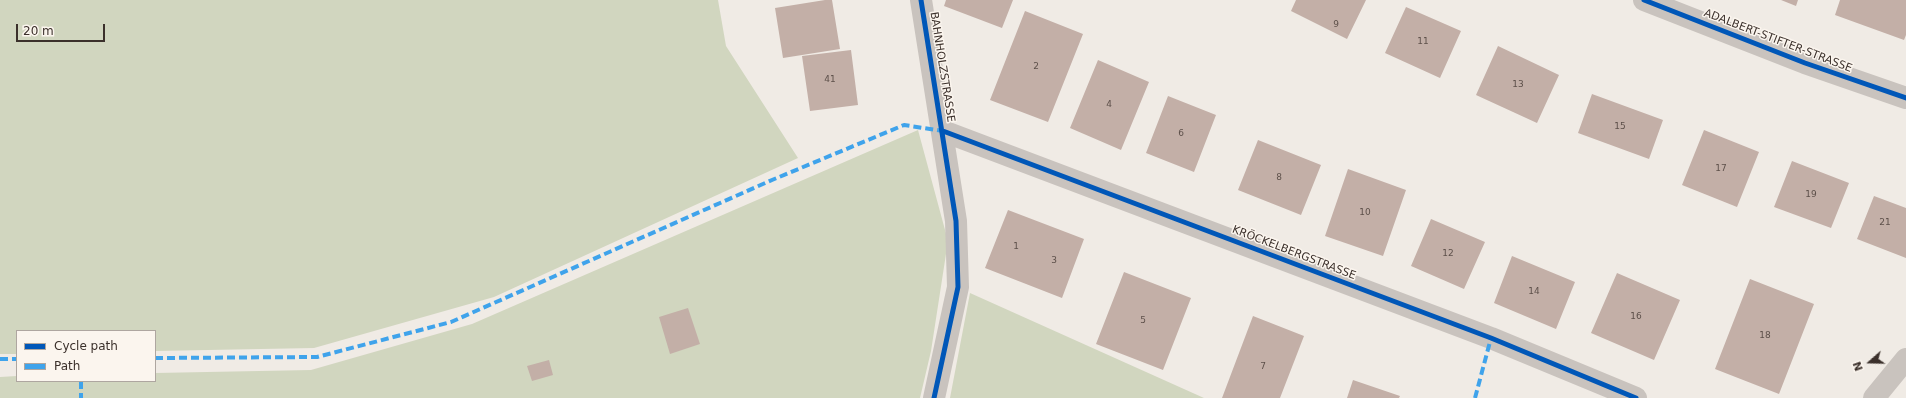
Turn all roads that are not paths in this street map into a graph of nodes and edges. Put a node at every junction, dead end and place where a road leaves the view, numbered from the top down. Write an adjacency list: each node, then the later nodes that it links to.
1 (921, 0): 4 (street, BAHNHOLZSTRASSE)
2 (1644, 0): 3 (street, ADALBERT-STIFTER-STRASSE)
3 (1906, 98)
4 (943, 132): 6 (street, BAHNHOLZSTRASSE); 7 (street, KRÖCKELBERGSTRASSE)
5 (1906, 359): 8 (street)
6 (934, 398)
7 (1636, 398)
8 (1874, 398)

